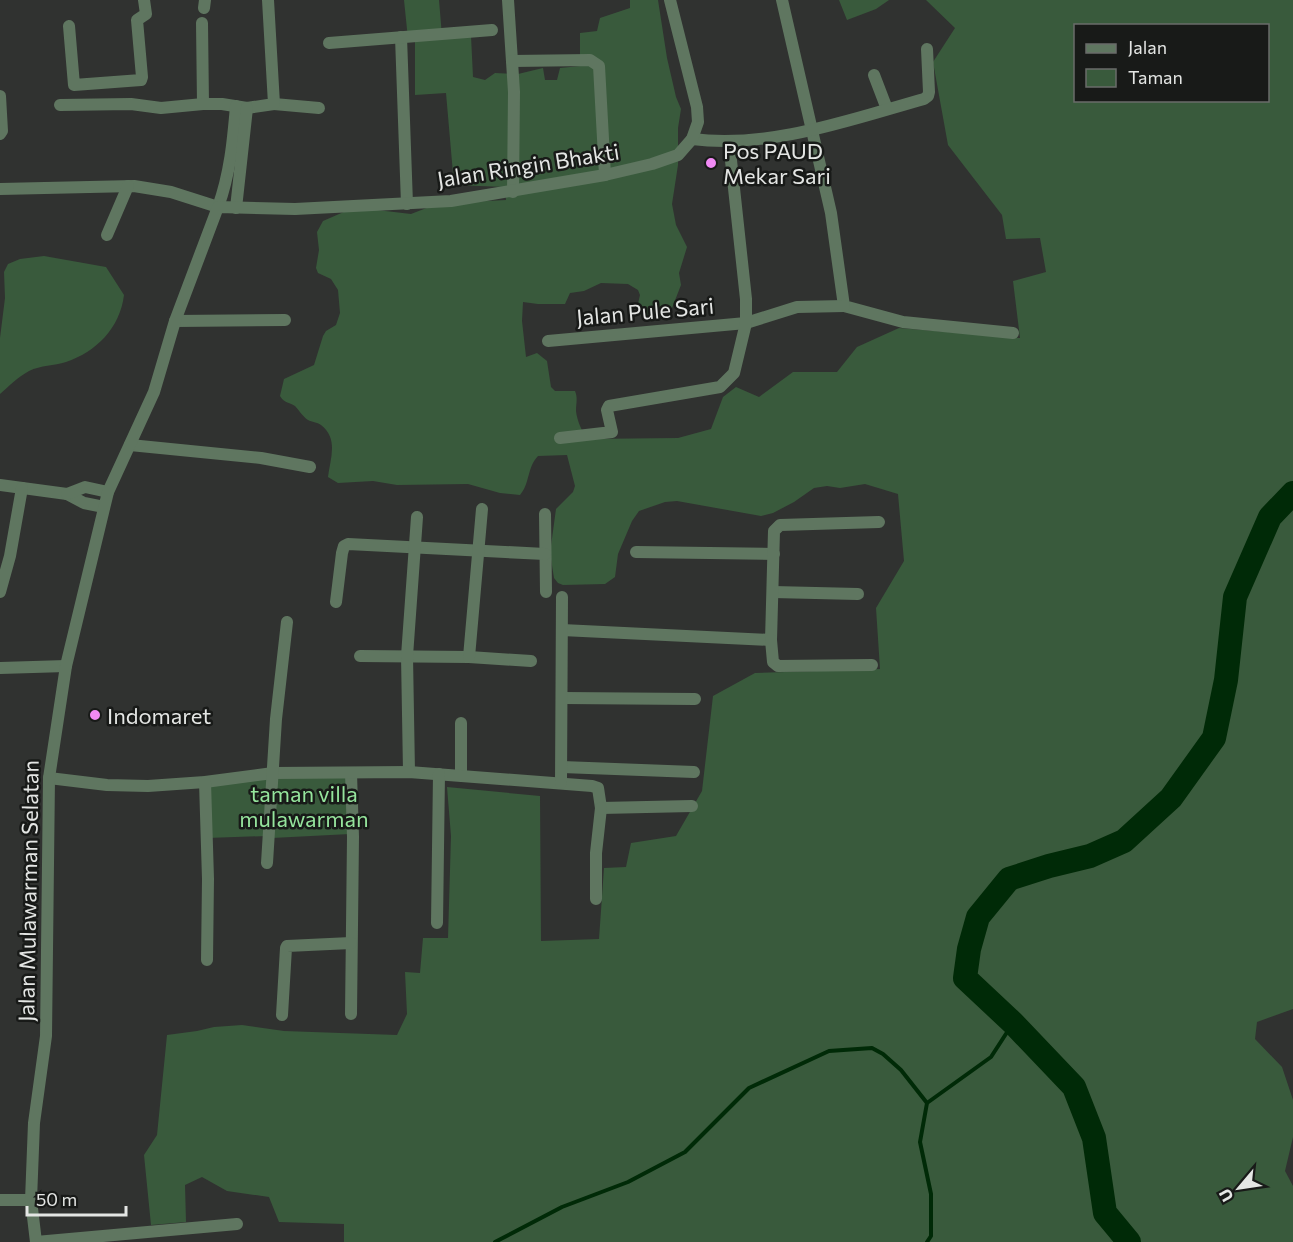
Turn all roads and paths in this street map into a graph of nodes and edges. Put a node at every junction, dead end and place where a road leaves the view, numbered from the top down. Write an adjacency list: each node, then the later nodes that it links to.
1 (144, 0): 7 (street)
2 (268, 0): 17 (street)
3 (508, 0): 12 (street)
4 (670, 0): 23 (street)
5 (783, 0): 21 (street)
6 (202, 23): 15 (street)
7 (69, 26)
8 (492, 30): 9 (street)
9 (401, 37): 10 (street); 29 (street)
10 (329, 43)
11 (927, 50): 20 (street)
12 (512, 61): 25 (street); 28 (street)
13 (873, 75): 20 (street)
14 (0, 96): 22 (street)
15 (203, 104): 16 (street); 18 (street)
16 (60, 105)
17 (274, 105): 18 (street); 19 (street)
18 (242, 107): 30 (street, Jalan Mulawarman Selatan); 31 (street)
19 (319, 108)
20 (887, 109): 21 (street)
21 (811, 130): 24 (street); 33 (street)
22 (0, 134)
23 (692, 139): 24 (street); 25 (street, Jalan Ringin Bhakti)
24 (729, 142): 36 (street, Jalan Pule Sari)
25 (605, 175): 28 (street, Jalan Ringin Bhakti)
26 (128, 186): 27 (street, Jalan Ringin Bhakti); 30 (street, Jalan Ringin Bhakti); 32 (street)
27 (0, 189)
28 (513, 192): 29 (street, Jalan Ringin Bhakti)
29 (408, 204): 31 (street, Jalan Ringin Bhakti)
30 (218, 207): 31 (street, Jalan Ringin Bhakti); 35 (street, Jalan Mulawarman Selatan)
31 (236, 208)
32 (107, 235)
33 (844, 306): 36 (street, Jalan Pule Sari); 37 (street, Jalan Pule Sari)
34 (285, 320): 35 (street)
35 (175, 321): 40 (street, Jalan Mulawarman Selatan)
36 (746, 323): 38 (street, Jalan Pule Sari); 39 (street, Jalan Pule Sari)
37 (1012, 333)
38 (548, 341)
39 (560, 438)
40 (130, 445): 41 (street); 44 (street, Jalan Mulawarman Selatan)
41 (310, 467)
42 (0, 485): 43 (street)
43 (22, 488): 45 (street); 56 (street)
44 (108, 492): 45 (street); 46 (street, Jalan Mulawarman Selatan)
45 (67, 494): 46 (street)
46 (104, 507): 71 (street, Jalan Mulawarman Selatan)
47 (482, 509): 52 (street)
48 (545, 514): 54 (street)
49 (417, 517): 51 (street)
50 (879, 522): 55 (street)
51 (414, 548): 52 (street); 62 (street); 67 (street)
52 (477, 551): 54 (street); 68 (street)
53 (636, 552): 55 (street)
54 (545, 554): 58 (street)
55 (774, 554): 59 (street)
56 (5, 556): 57 (street)
57 (0, 592)
58 (546, 592)
59 (773, 592): 60 (street); 65 (street)
60 (858, 594)
61 (562, 597): 64 (street)
62 (336, 602)
63 (287, 622): 79 (street)
64 (562, 630): 65 (street); 73 (street)
65 (771, 640): 70 (street)
66 (360, 656): 67 (street)
67 (407, 656): 68 (street); 77 (street)
68 (469, 657): 69 (street)
69 (531, 661)
70 (872, 665)
71 (66, 666): 72 (street); 83 (street, Jalan Mulawarman Selatan)
72 (0, 668)
73 (562, 698): 74 (street); 76 (street)
74 (695, 699)
75 (461, 723): 82 (street)
76 (562, 767): 78 (street); 85 (street)
77 (409, 772): 80 (street); 81 (street)
78 (693, 772)
79 (273, 773): 80 (street); 84 (street); 88 (street)
80 (351, 773): 91 (street)
81 (439, 774): 82 (street); 90 (street)
82 (461, 775): 85 (street)
83 (49, 778): 84 (street); 96 (street, Jalan Mulawarman Selatan)
84 (205, 782): 92 (street)
85 (561, 783): 87 (street)
86 (692, 806): 87 (street)
87 (601, 808): 89 (street)
88 (267, 863)
89 (596, 899)
90 (437, 923)
91 (351, 943): 93 (street); 94 (street)
92 (207, 960)
93 (351, 1014)
94 (282, 1015)
95 (0, 1200): 96 (street)
96 (31, 1200): 98 (street, Jalan Mulawarman Selatan)
97 (237, 1224): 98 (street, Jalan Mulawarman Selatan)
98 (36, 1242)

